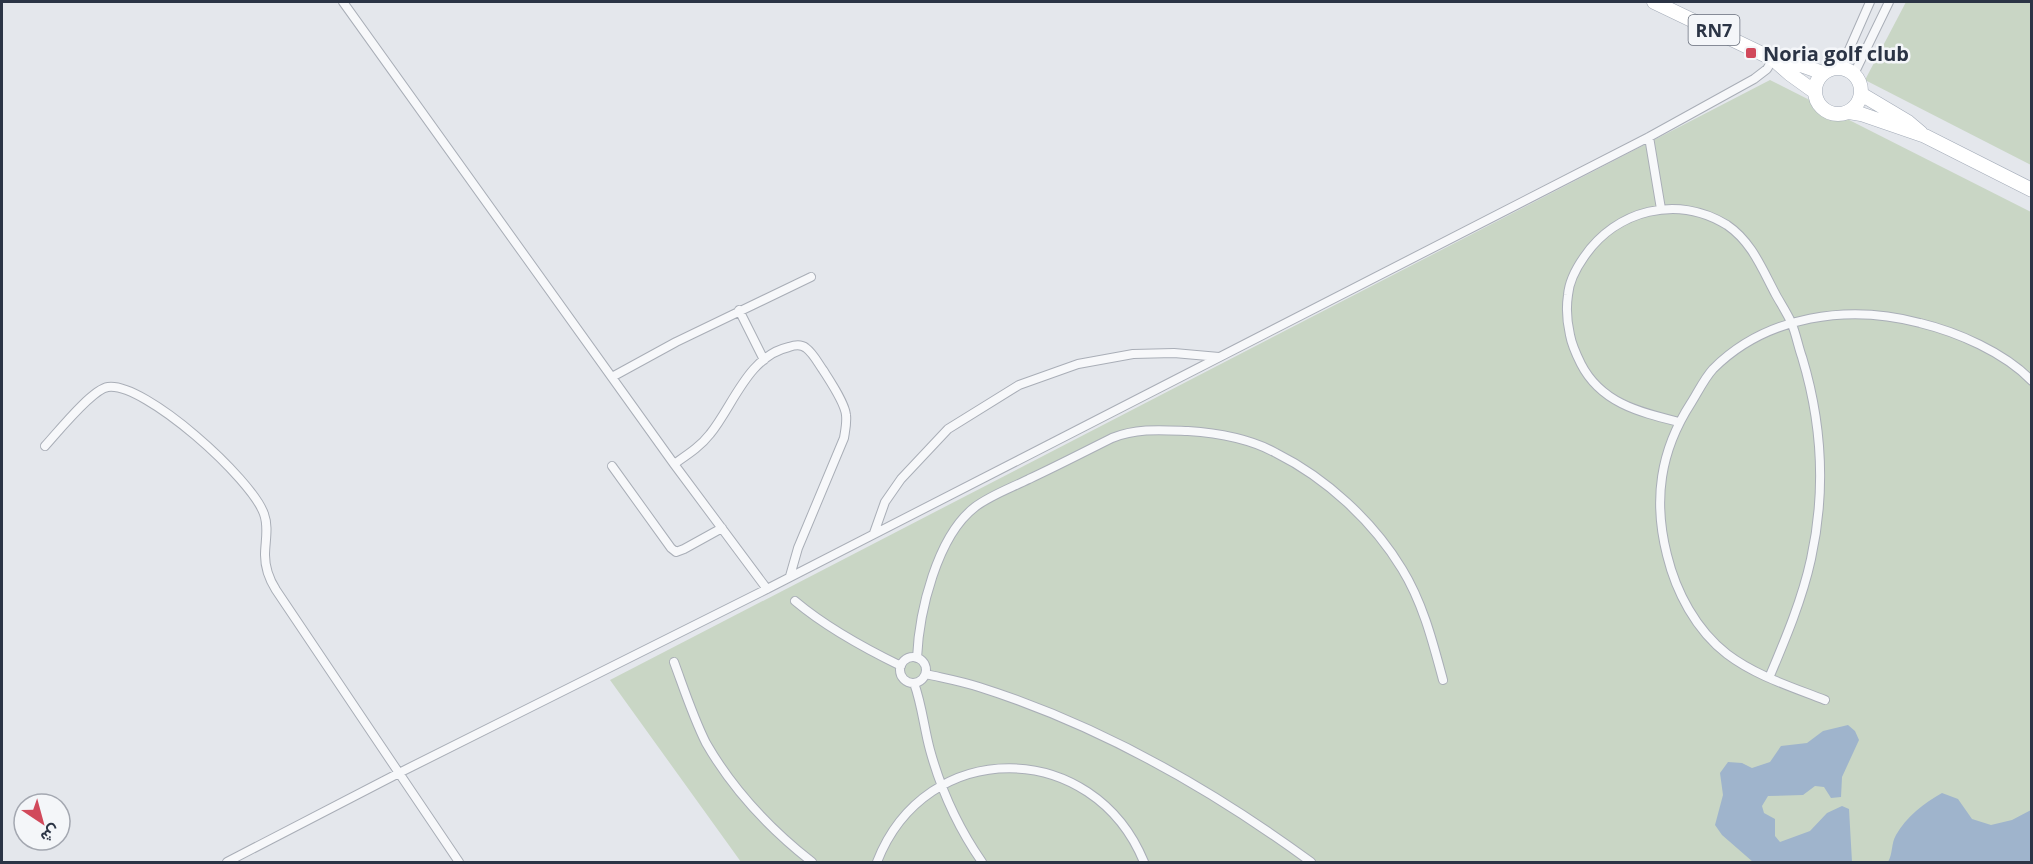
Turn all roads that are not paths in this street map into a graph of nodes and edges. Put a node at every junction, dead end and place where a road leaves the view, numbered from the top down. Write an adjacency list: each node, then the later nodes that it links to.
1 (343, 2): 21 (street)
2 (1654, 2): 5 (main road, RN7)
3 (1870, 2): 6 (street)
4 (1889, 2): 8 (street)
5 (1773, 58): 7 (main road, RN7); 9 (main road, RN7); 13 (street)
6 (1840, 68): 7 (main road); 8 (main road)
7 (1823, 74): 9 (main road)
8 (1854, 75): 10 (main road)
9 (1815, 92): 11 (main road, RN7)
10 (1861, 94): 11 (main road); 12 (main road, RN7)
11 (1849, 112): 12 (main road, RN7)
12 (1925, 136): 14 (main road, RN7)
13 (1649, 137): 15 (street); 19 (street)
14 (2031, 190)
15 (1660, 209): 18 (street); 23 (street)
16 (811, 277): 17 (street)
17 (739, 310): 20 (street); 21 (street)
18 (1791, 322): 22 (street); 23 (street); 36 (street)
19 (1219, 357): 28 (street); 28 (street)
20 (764, 360): 25 (street); 29 (street)
21 (612, 377): 25 (street)
22 (2031, 381)
23 (1678, 423): 36 (street)
24 (45, 446): 40 (street)
25 (674, 464): 27 (street)
26 (612, 466): 27 (street)
27 (722, 528): 30 (street)
28 (874, 533): 29 (street)
29 (789, 576): 30 (street)
30 (767, 589): 40 (street)
31 (795, 602): 34 (street)
32 (917, 658): 34 (street); 35 (street); 37 (street)
33 (674, 662): 44 (street)
34 (901, 666): 38 (street)
35 (926, 674): 38 (street); 48 (street)
36 (1769, 678): 39 (street)
37 (1443, 680)
38 (914, 683): 41 (street)
39 (1825, 700)
40 (399, 773): 42 (street); 43 (street)
41 (942, 786): 45 (street); 46 (street); 47 (street)
42 (227, 862)
43 (459, 862)
44 (812, 862)
45 (877, 862)
46 (982, 862)
47 (1144, 862)
48 (1311, 862)

